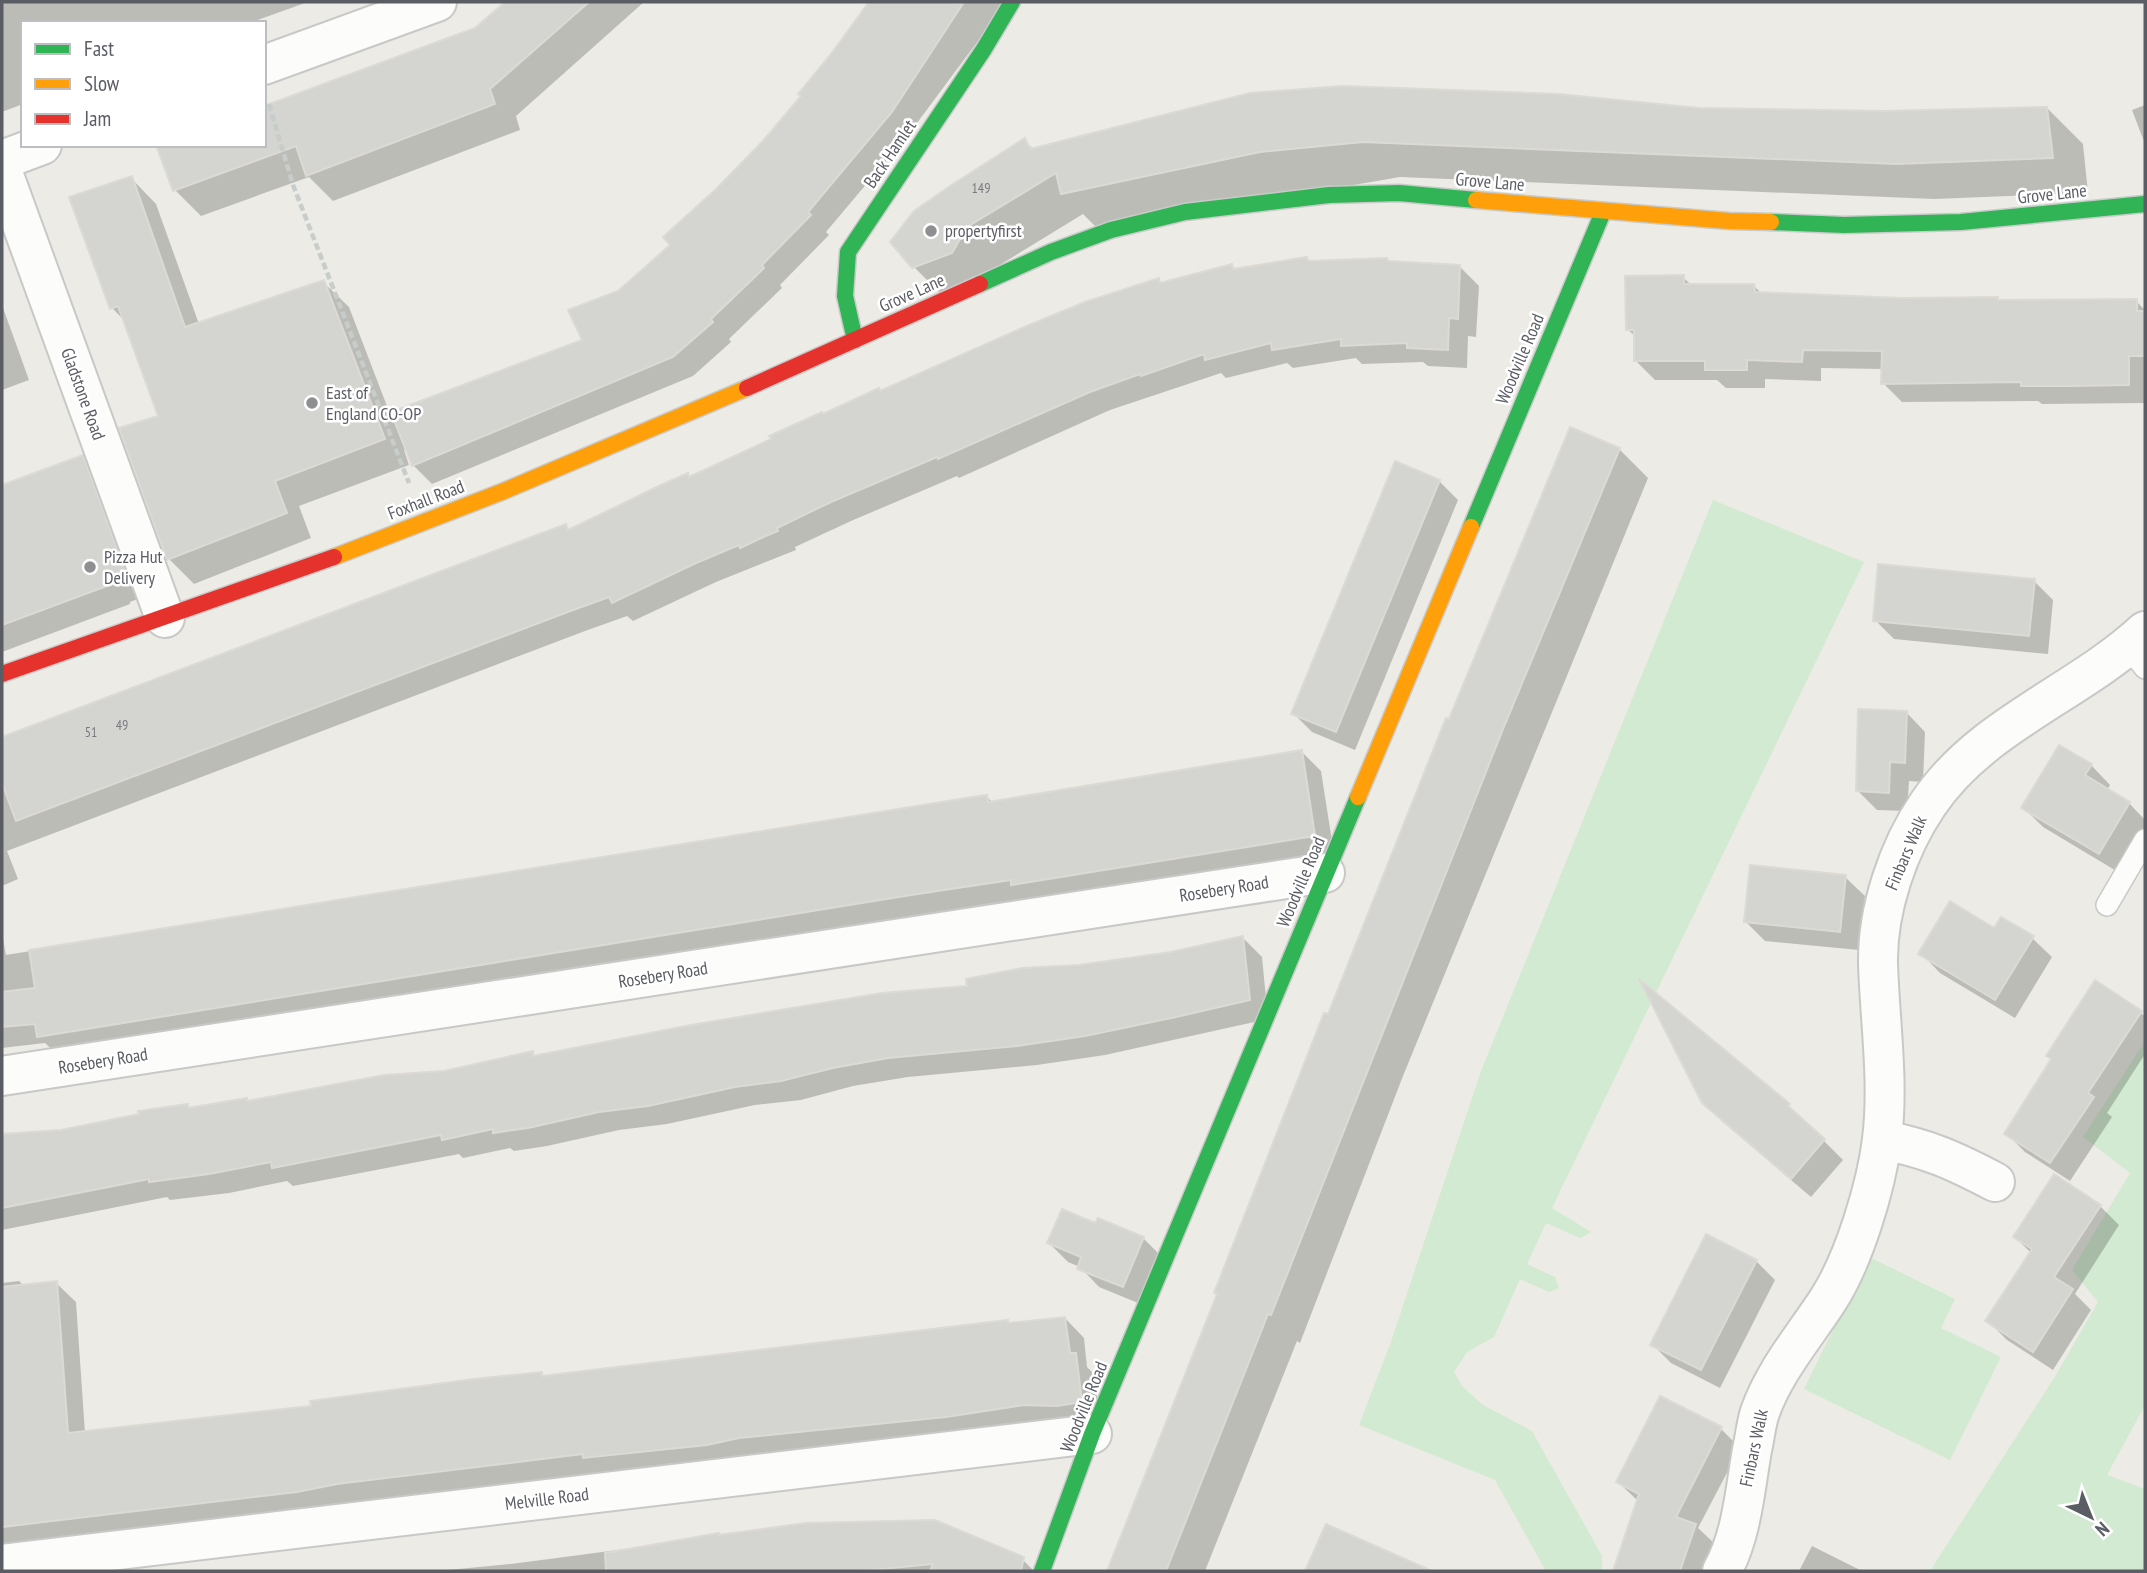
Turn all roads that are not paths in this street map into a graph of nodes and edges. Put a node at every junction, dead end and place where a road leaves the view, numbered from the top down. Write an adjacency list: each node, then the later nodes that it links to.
1 (437, 2): 3 (street)
2 (1012, 2): 9 (main road, Back Hamlet)
3 (266, 84)
4 (37, 147): 5 (street)
5 (2, 160)
6 (2, 170): 10 (street, Gladstone Road)
7 (2145, 204): 8 (main road, Grove Lane)
8 (1603, 212): 9 (main road, Grove Lane); 14 (main road, Woodville Road)
9 (855, 340): 10 (main road, Foxhall Road)
10 (165, 618): 12 (main road, Foxhall Road)
11 (2140, 648): 17 (street, Finbars Walk)
12 (2, 674)
13 (2145, 841): 15 (lane)
14 (1325, 873): 16 (street, Rosebery Road); 19 (main road, Woodville Road)
15 (2107, 905)
16 (2, 1076)
17 (1882, 1140): 18 (street); 22 (street, Finbars Walk)
18 (1995, 1182)
19 (1092, 1434): 20 (street, Melville Road); 21 (main road, Woodville Road)
20 (2, 1564)
21 (1042, 1571)
22 (1722, 1571)

